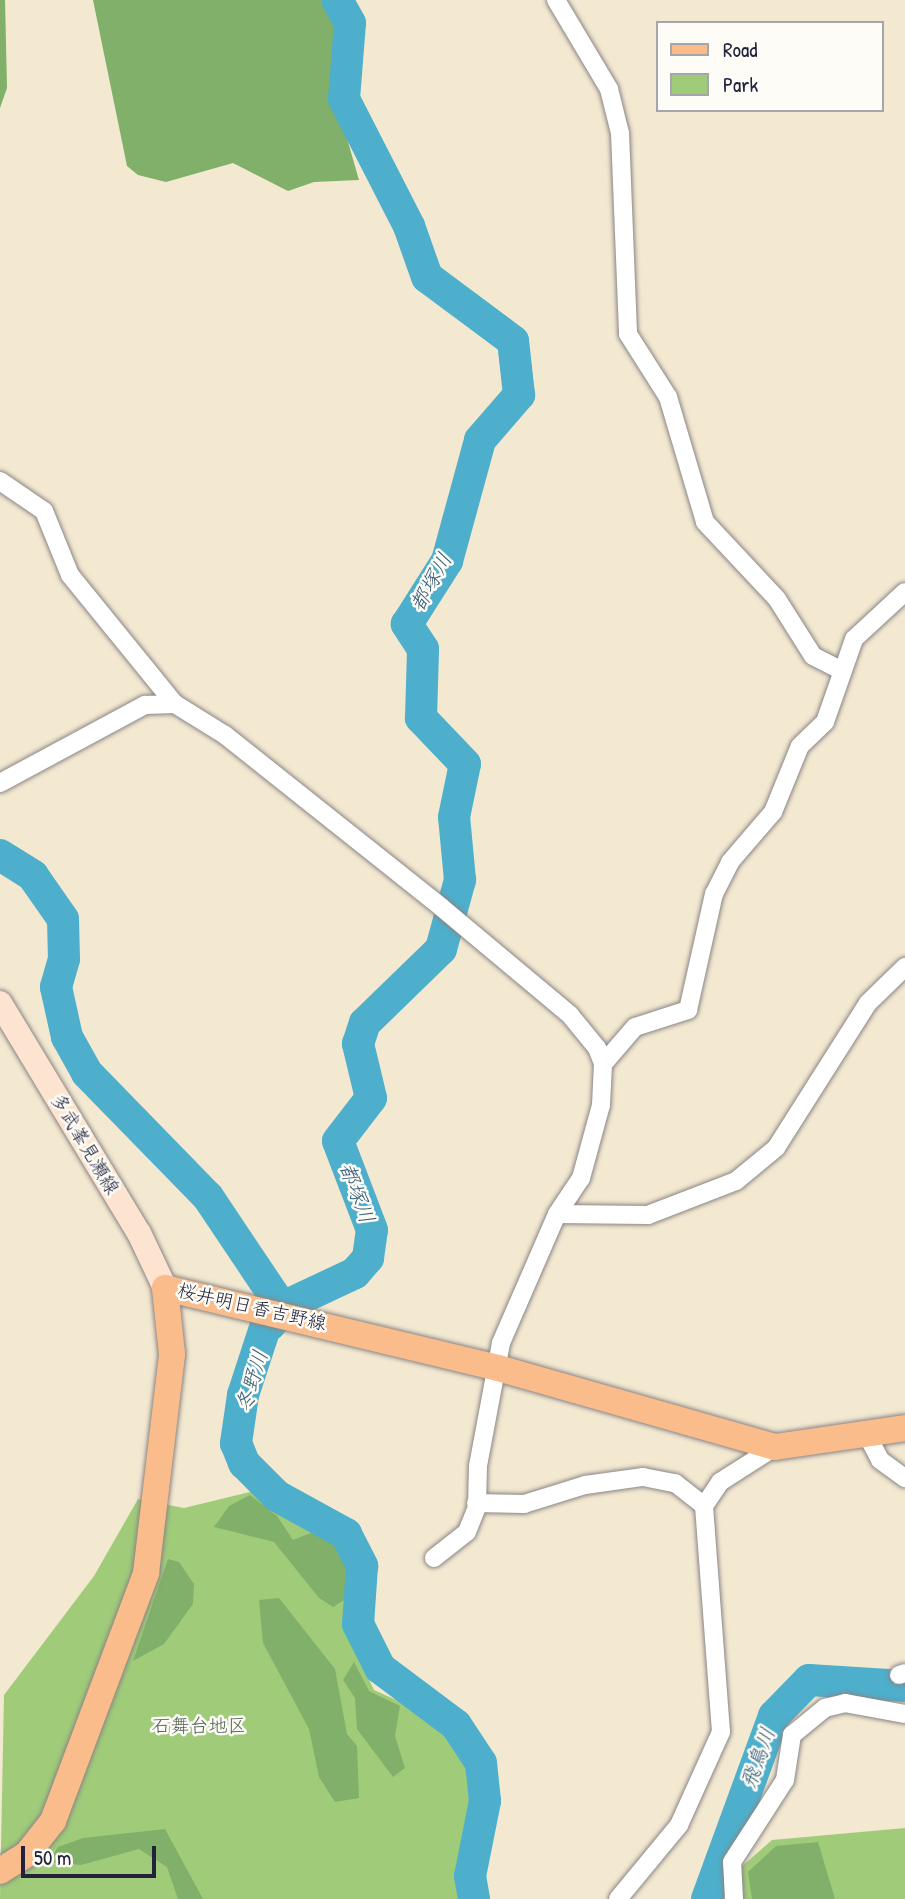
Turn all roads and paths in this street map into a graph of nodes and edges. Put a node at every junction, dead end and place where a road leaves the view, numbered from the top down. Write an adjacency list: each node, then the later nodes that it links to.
1 (556, 0): 4 (street)
2 (0, 481): 5 (street)
3 (905, 592): 4 (street)
4 (842, 671): 9 (street)
5 (175, 704): 6 (street); 9 (street)
6 (0, 783)
7 (905, 967): 10 (street)
8 (0, 1003): 11 (main road, 多武峯見瀬線)
9 (603, 1064): 10 (street)
10 (557, 1214): 12 (street)
11 (165, 1287): 12 (main road, 桜井明日香吉野線); 21 (main road, 桜井明日香吉野線)
12 (498, 1368): 15 (main road, 桜井明日香吉野線); 17 (street)
13 (905, 1428): 14 (main road, 桜井明日香吉野線)
14 (868, 1437): 15 (main road, 桜井明日香吉野線); 16 (street)
15 (775, 1447): 18 (street)
16 (905, 1478)
17 (476, 1503): 18 (street); 19 (street)
18 (704, 1506): 22 (street)
19 (434, 1558)
20 (905, 1714): 23 (street)
21 (0, 1871)
22 (618, 1899)
23 (734, 1899)

